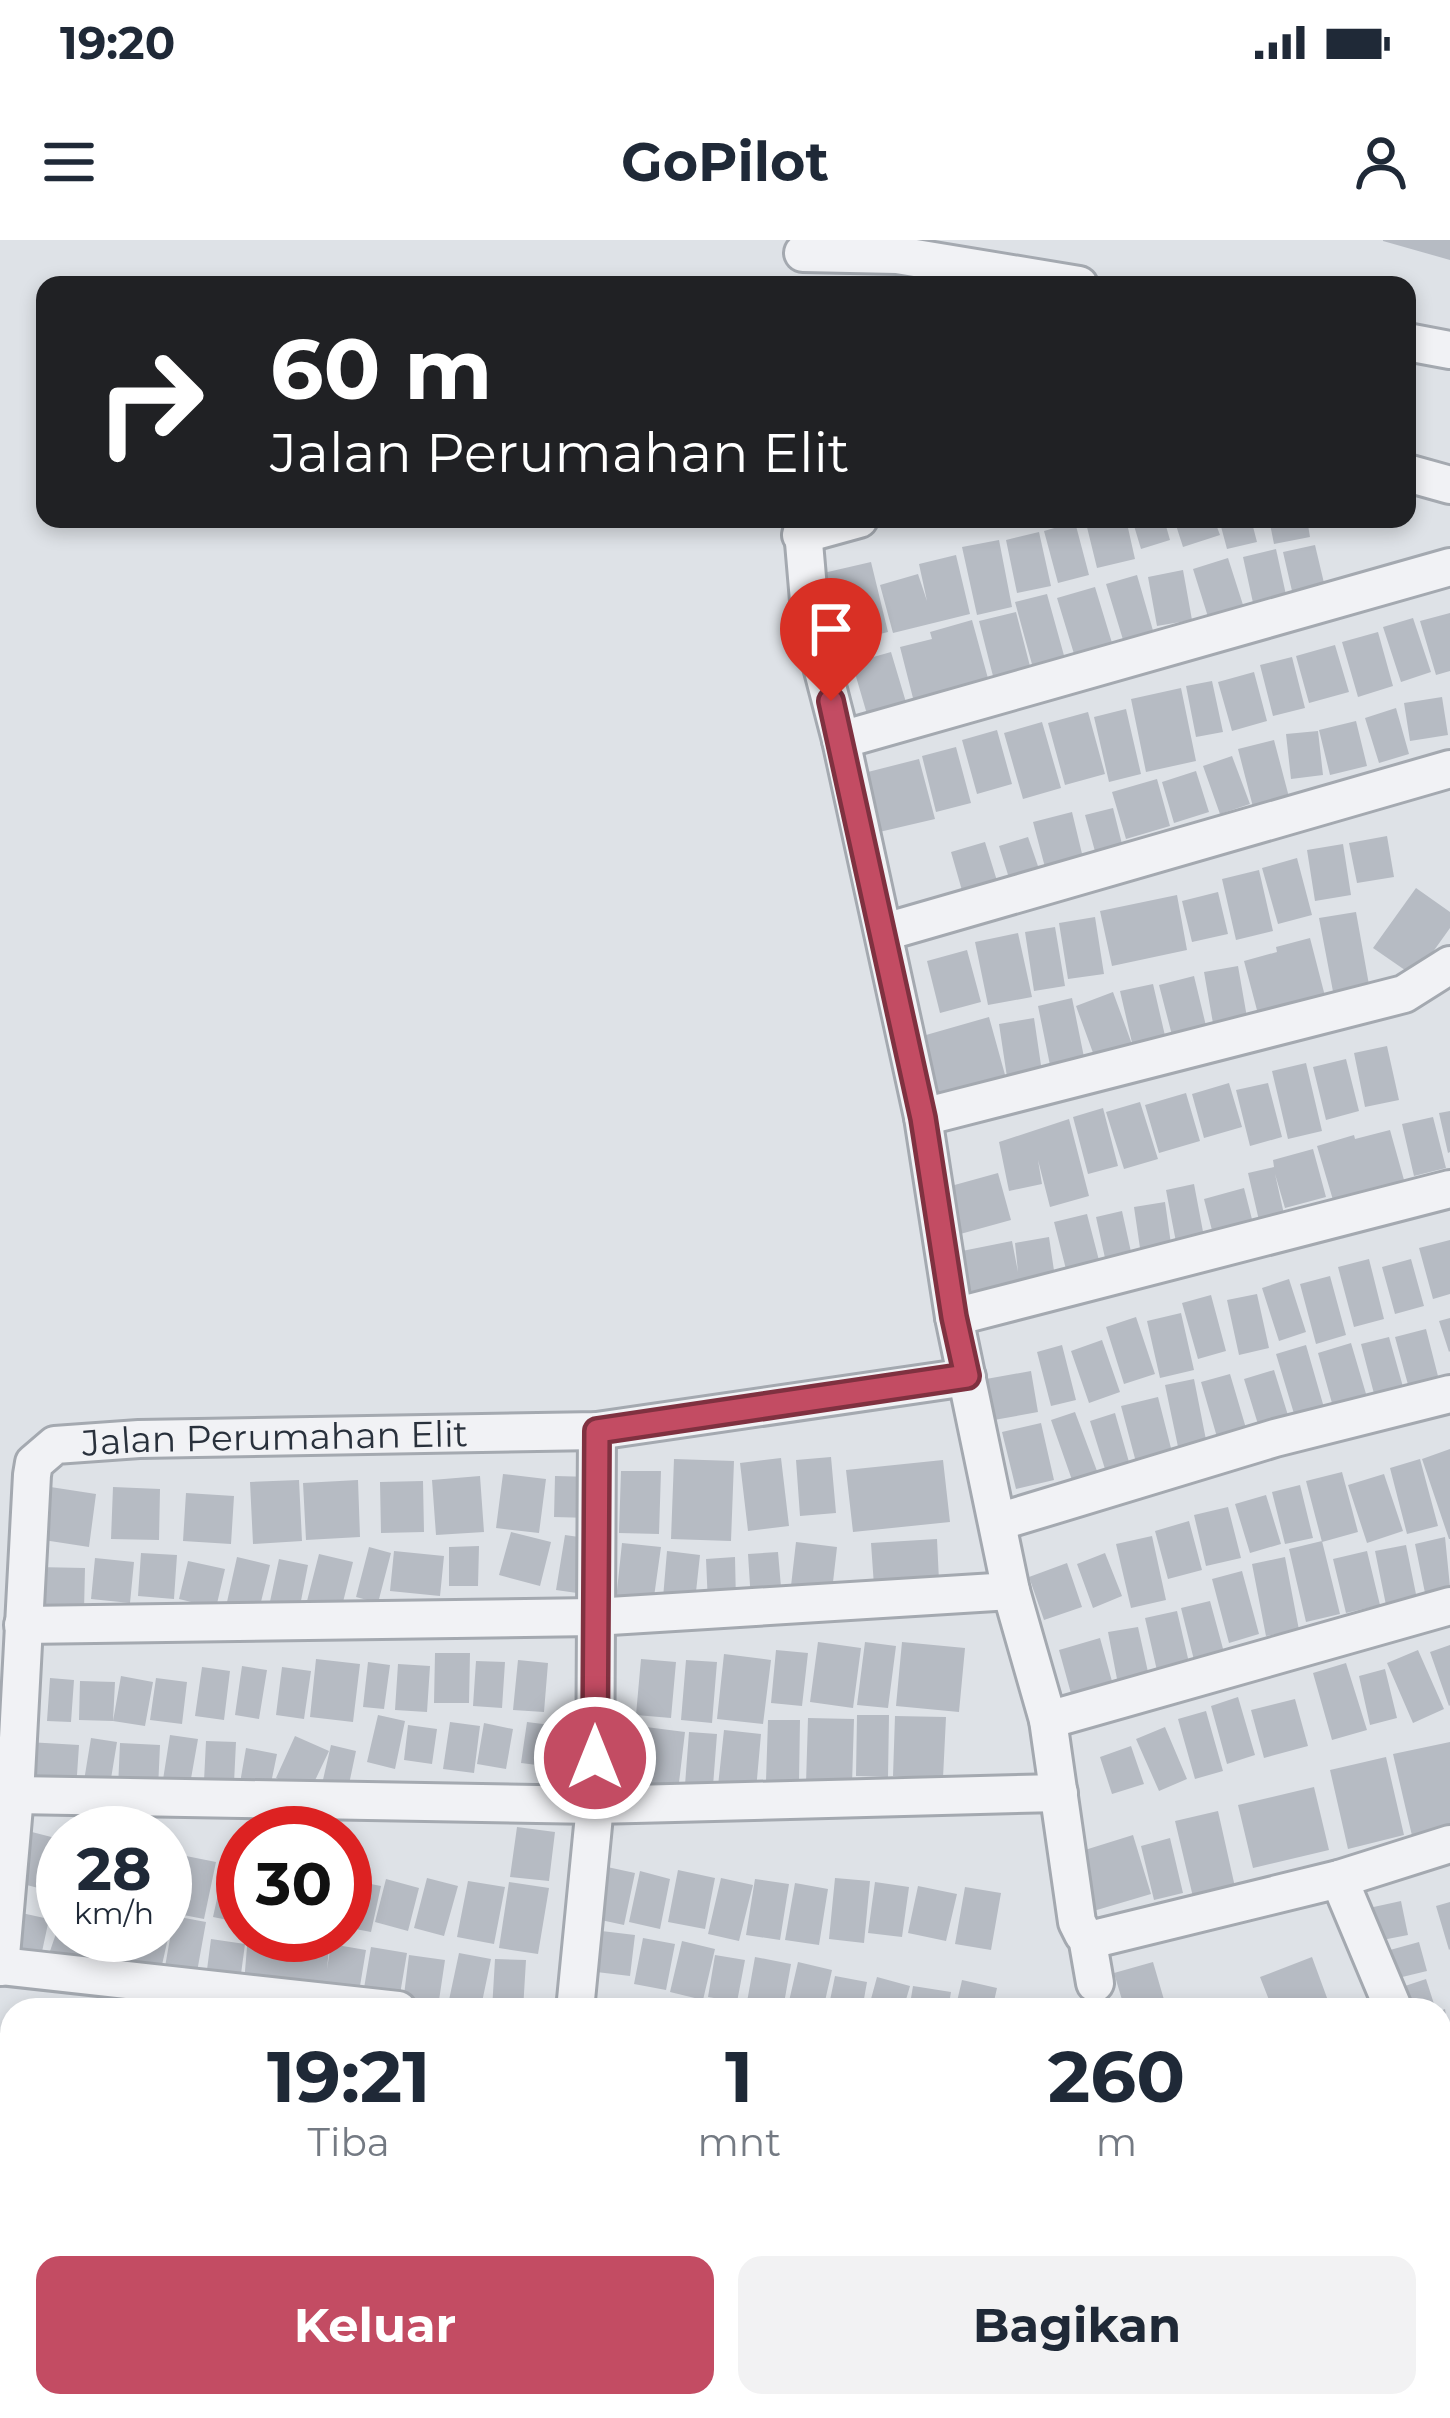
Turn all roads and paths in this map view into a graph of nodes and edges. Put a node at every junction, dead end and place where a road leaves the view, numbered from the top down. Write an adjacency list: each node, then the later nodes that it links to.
1 (804, 259): 2 (street)
2 (1024, 276)
3 (1416, 344): 4 (street)
4 (1450, 350)
5 (1416, 476): 6 (street)
6 (1450, 485)
7 (801, 528): 9 (street)
8 (1450, 567): 9 (street)
9 (841, 740): 11 (street)
10 (1450, 769): 11 (street)
11 (885, 932): 13 (street)
12 (1450, 964): 13 (street)
13 (923, 1118): 15 (street)
14 (1450, 1190): 15 (street)
15 (954, 1317): 16 (street)
16 (967, 1376): 18 (street, Jalan Perumahan Elit); 19 (street)
17 (1450, 1394): 19 (street)
18 (597, 1431): 22 (street); 23 (street, Jalan Perumahan Elit)
19 (998, 1522): 20 (street)
20 (1011, 1591): 22 (street); 24 (street)
21 (1450, 1606): 24 (street)
22 (594, 1617): 23 (street); 27 (street)
23 (23, 1625): 26 (street, Jalan Perumahan Elit)
24 (1048, 1720): 25 (street)
25 (1059, 1793): 27 (street); 30 (street)
26 (15, 1796): 27 (street); 31 (street, Jalan Perumahan Elit)
27 (595, 1805): 34 (street)
28 (1450, 1844): 29 (street)
29 (1339, 1879): 30 (street); 35 (street)
30 (1087, 1937): 32 (street)
31 (0, 1966): 33 (street)
32 (1095, 1983)
33 (289, 1998)
34 (576, 1998)
35 (1389, 1998)

